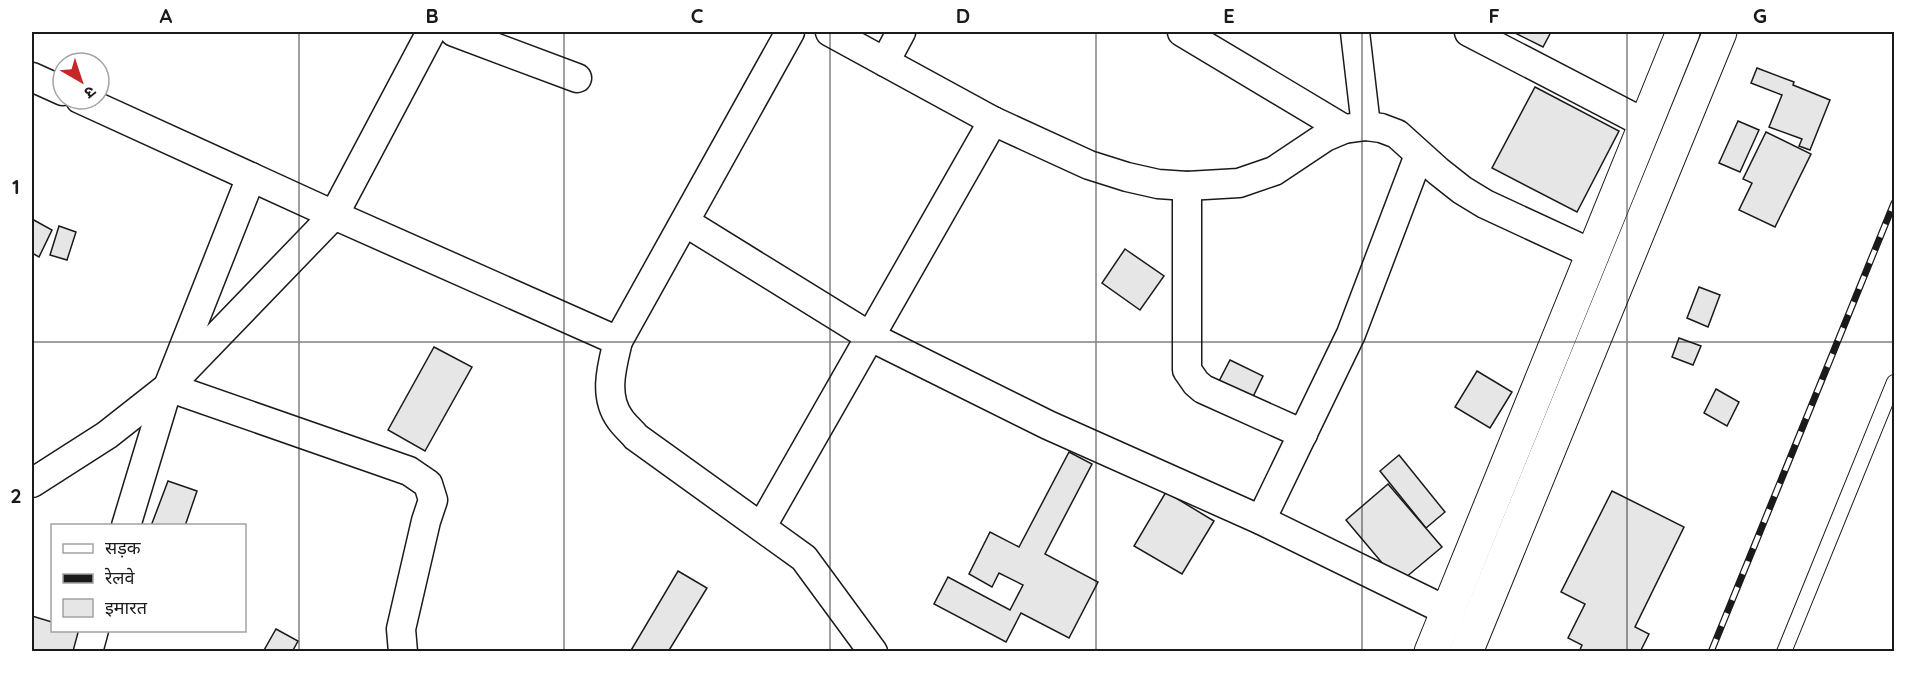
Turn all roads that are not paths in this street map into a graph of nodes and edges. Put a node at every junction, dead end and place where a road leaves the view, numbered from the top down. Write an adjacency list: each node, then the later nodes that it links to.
1 (431, 32): 22 (street)
2 (454, 32): 13 (street)
3 (790, 32): 23 (street)
4 (830, 32): 11 (street)
5 (901, 32): 11 (street)
6 (1182, 32): 18 (street)
7 (1355, 32): 18 (street)
8 (1469, 32): 17 (street)
9 (1683, 32): 17 (main road)
10 (1720, 32): 40 (main road)
11 (885, 62): 16 (street)
12 (32, 77): 14 (street)
13 (577, 78)
14 (51, 86)
15 (106, 111): 20 (street)
16 (993, 121): 21 (street); 25 (street)
17 (1646, 124): 24 (main road)
18 (1355, 128): 19 (street); 21 (street)
19 (1419, 155): 24 (street); 29 (street)
20 (251, 177): 22 (street); 28 (street)
21 (1187, 186): 29 (street)
22 (334, 215): 26 (street); 28 (street)
23 (685, 222): 25 (street); 26 (street)
24 (1593, 254): 34 (main road)
25 (871, 337): 31 (street); 33 (street)
26 (618, 340): 33 (street)
27 (1894, 382): 41 (lane)
28 (168, 387): 30 (street); 32 (street); 37 (street)
29 (1303, 434): 31 (street)
30 (32, 483)
31 (1261, 520): 34 (street)
32 (126, 524)
33 (762, 526): 38 (street)
34 (1447, 611): 39 (main road)
35 (93, 632): 36 (street)
36 (88, 651)
37 (403, 651)
38 (873, 651)
39 (1431, 651)
40 (1466, 651)
41 (1784, 651)

